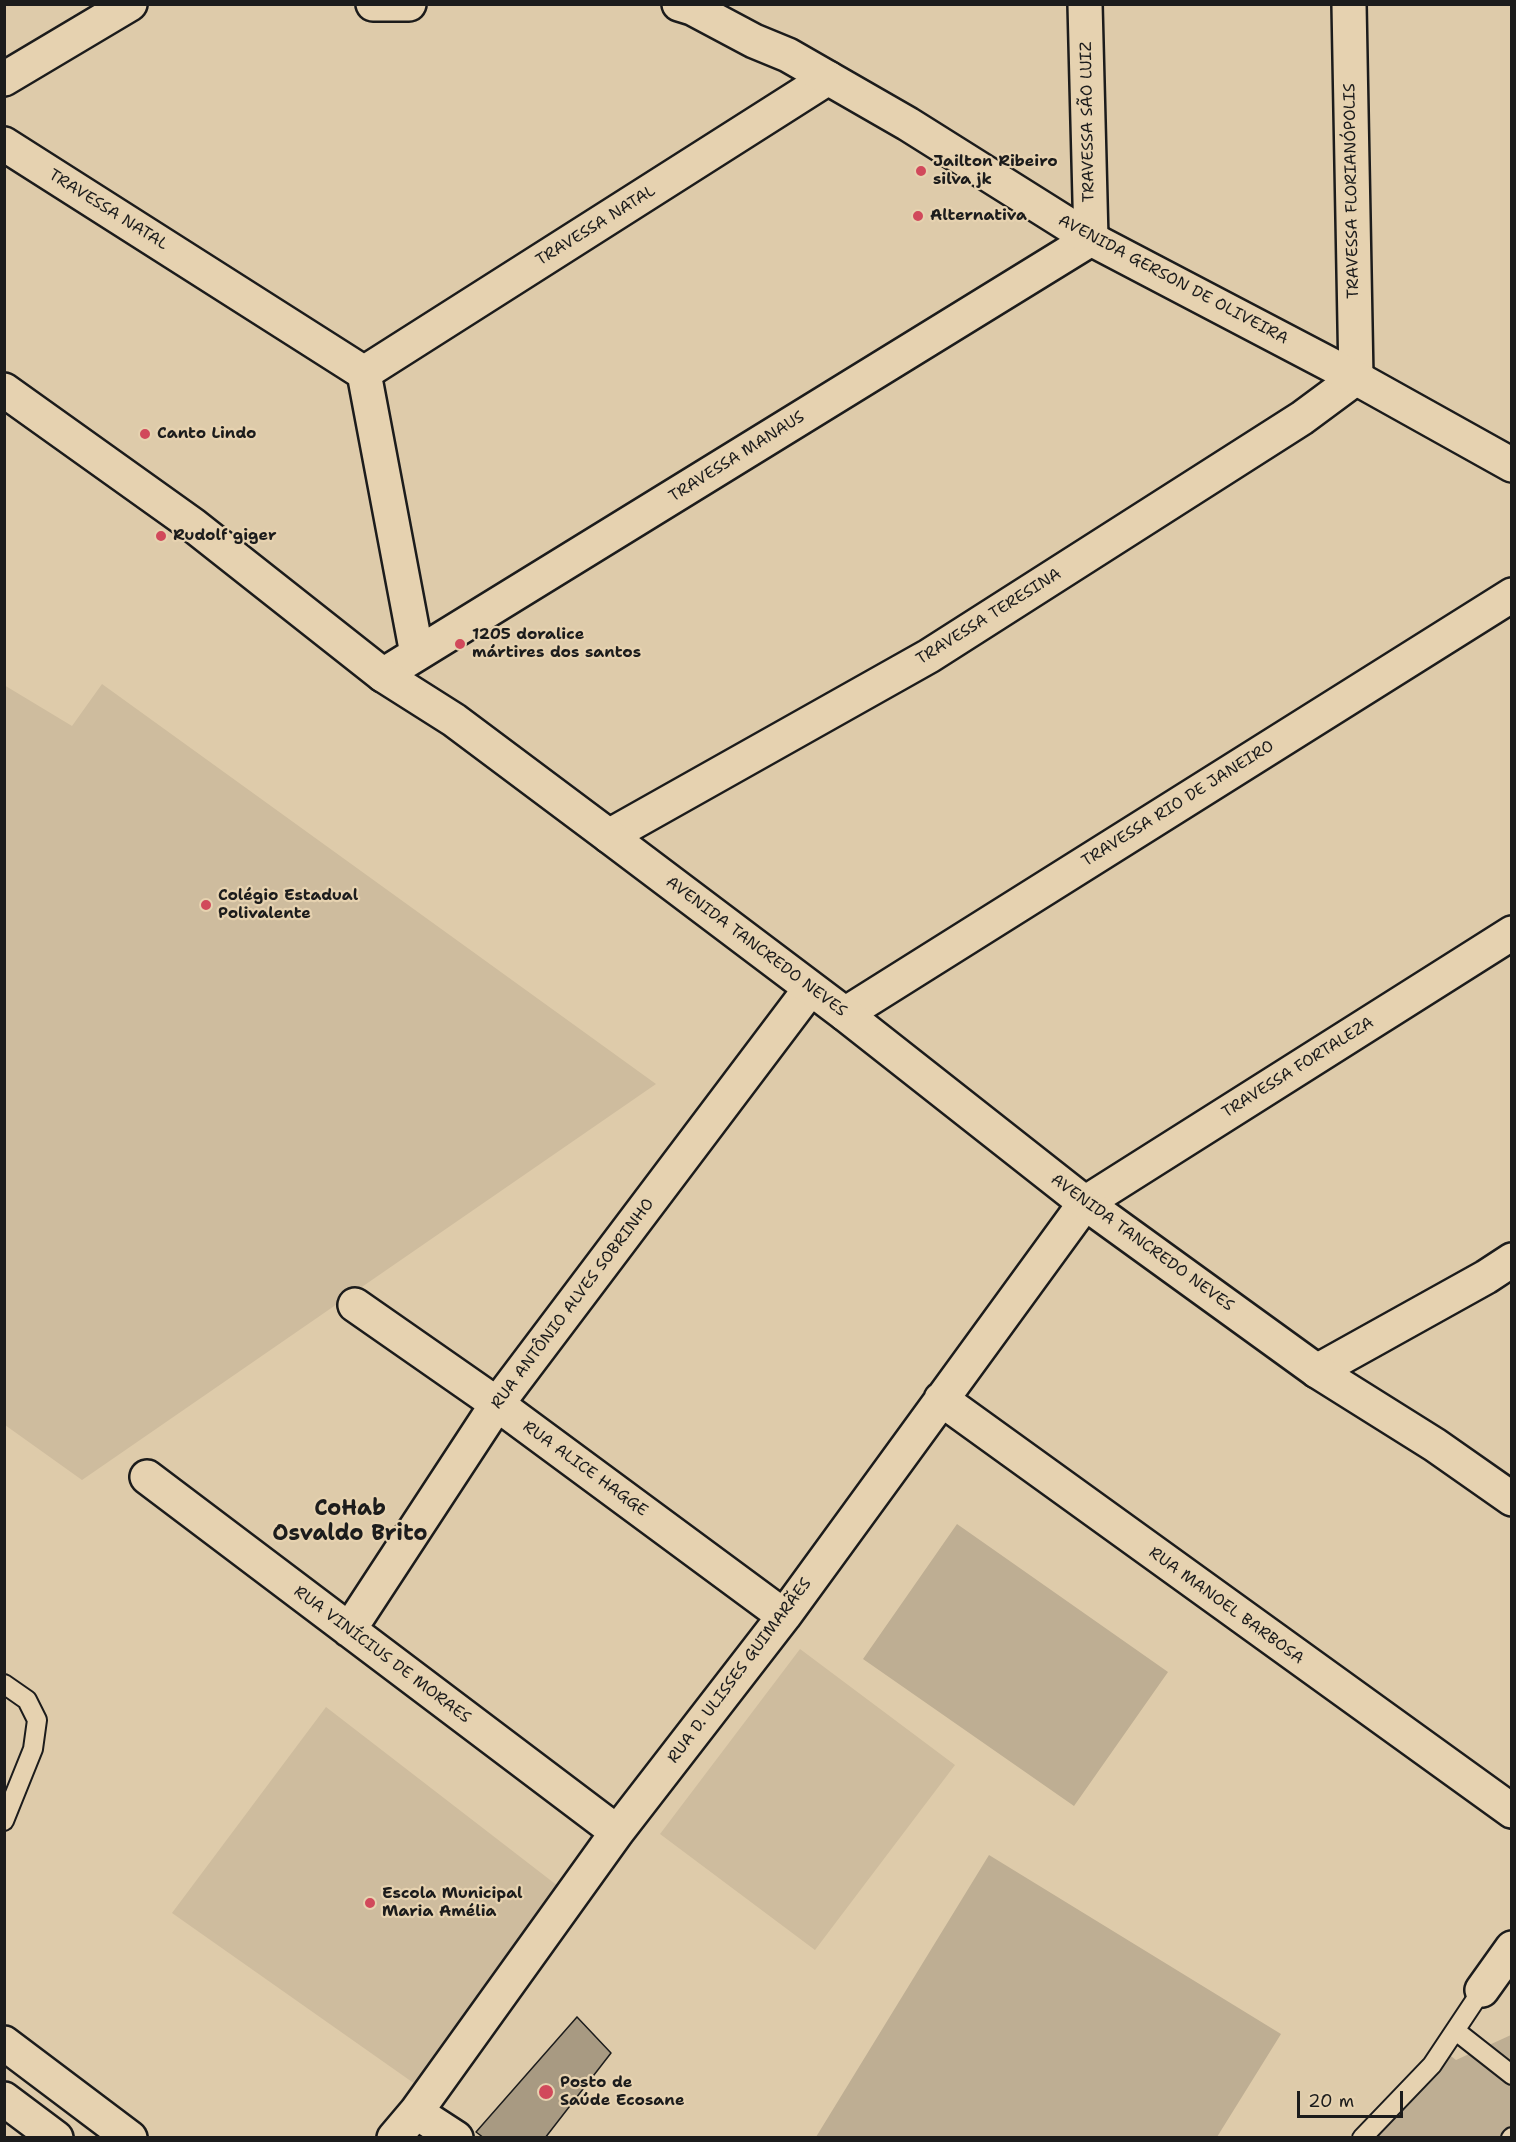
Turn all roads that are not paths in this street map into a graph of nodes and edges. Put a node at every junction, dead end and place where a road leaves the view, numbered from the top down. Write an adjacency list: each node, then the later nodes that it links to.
1 (130, 4): 8 (street)
2 (373, 4): 3 (street)
3 (409, 4)
4 (679, 4): 7 (street, AVENIDA GERSON DE OLIVEIRA)
5 (1085, 4): 10 (street, TRAVESSA SÃO LUIZ)
6 (1349, 4): 12 (street, TRAVESSA FLORIANÓPOLIS)
7 (828, 78): 10 (street, AVENIDA GERSON DE OLIVEIRA); 11 (street, TRAVESSA NATAL)
8 (4, 79)
9 (4, 144): 11 (street, TRAVESSA NATAL)
10 (1091, 239): 12 (street, AVENIDA GERSON DE OLIVEIRA); 16 (street, TRAVESSA MANAUS)
11 (364, 373): 16 (street)
12 (1356, 378): 14 (street, AVENIDA GERSON DE OLIVEIRA); 18 (street, TRAVESSA TERESINA)
13 (4, 390): 17 (street, AVENIDA TANCREDO NEVES)
14 (1512, 465)
15 (1512, 595): 21 (street, TRAVESSA RIO DE JANEIRO)
16 (417, 654): 17 (street, TRAVESSA MANAUS)
17 (383, 675): 18 (street, AVENIDA TANCREDO NEVES)
18 (609, 836): 20 (street, AVENIDA TANCREDO NEVES)
19 (1512, 933): 22 (street, TRAVESSA FORTALEZA)
20 (810, 989): 21 (street, AVENIDA TANCREDO NEVES); 27 (street, RUA ANTÔNIO ALVES SOBRINHO)
21 (844, 1014): 22 (street, AVENIDA TANCREDO NEVES)
22 (1085, 1203): 25 (street, AVENIDA TANCREDO NEVES); 26 (street, RUA D. ULISSES GUIMARÃES)
23 (1512, 1260): 25 (street)
24 (355, 1305): 27 (street, RUA ALICE HAGGE)
25 (1317, 1371): 29 (street, AVENIDA TANCREDO NEVES)
26 (941, 1399): 30 (street, RUA D. ULISSES GUIMARÃES); 33 (street, RUA MANOEL BARBOSA)
27 (497, 1404): 30 (street, RUA ALICE HAGGE); 31 (street, RUA ANTÔNIO ALVES SOBRINHO)
28 (147, 1477): 31 (street, RUA VINÍCIUS DE MORAES)
29 (1512, 1499)
30 (784, 1616): 35 (street, RUA D. ULISSES GUIMARÃES)
31 (349, 1630): 35 (street, RUA VINÍCIUS DE MORAES)
32 (4, 1684): 34 (lane)
33 (1512, 1811)
34 (4, 1821)
35 (617, 1832): 43 (street, RUA D. ULISSES GUIMARÃES)
36 (1512, 1948): 37 (street)
37 (1482, 1990): 38 (lane)
38 (1456, 2031): 41 (lane); 48 (lane)
39 (4, 2043): 40 (street)
40 (42, 2071): 42 (street); 45 (street)
41 (1512, 2075)
42 (8, 2109): 44 (street)
43 (416, 2112): 46 (street, RUA D. ULISSES GUIMARÃES); 47 (street)
44 (56, 2138)
45 (130, 2138)
46 (394, 2138)
47 (456, 2138)
48 (1362, 2138)

